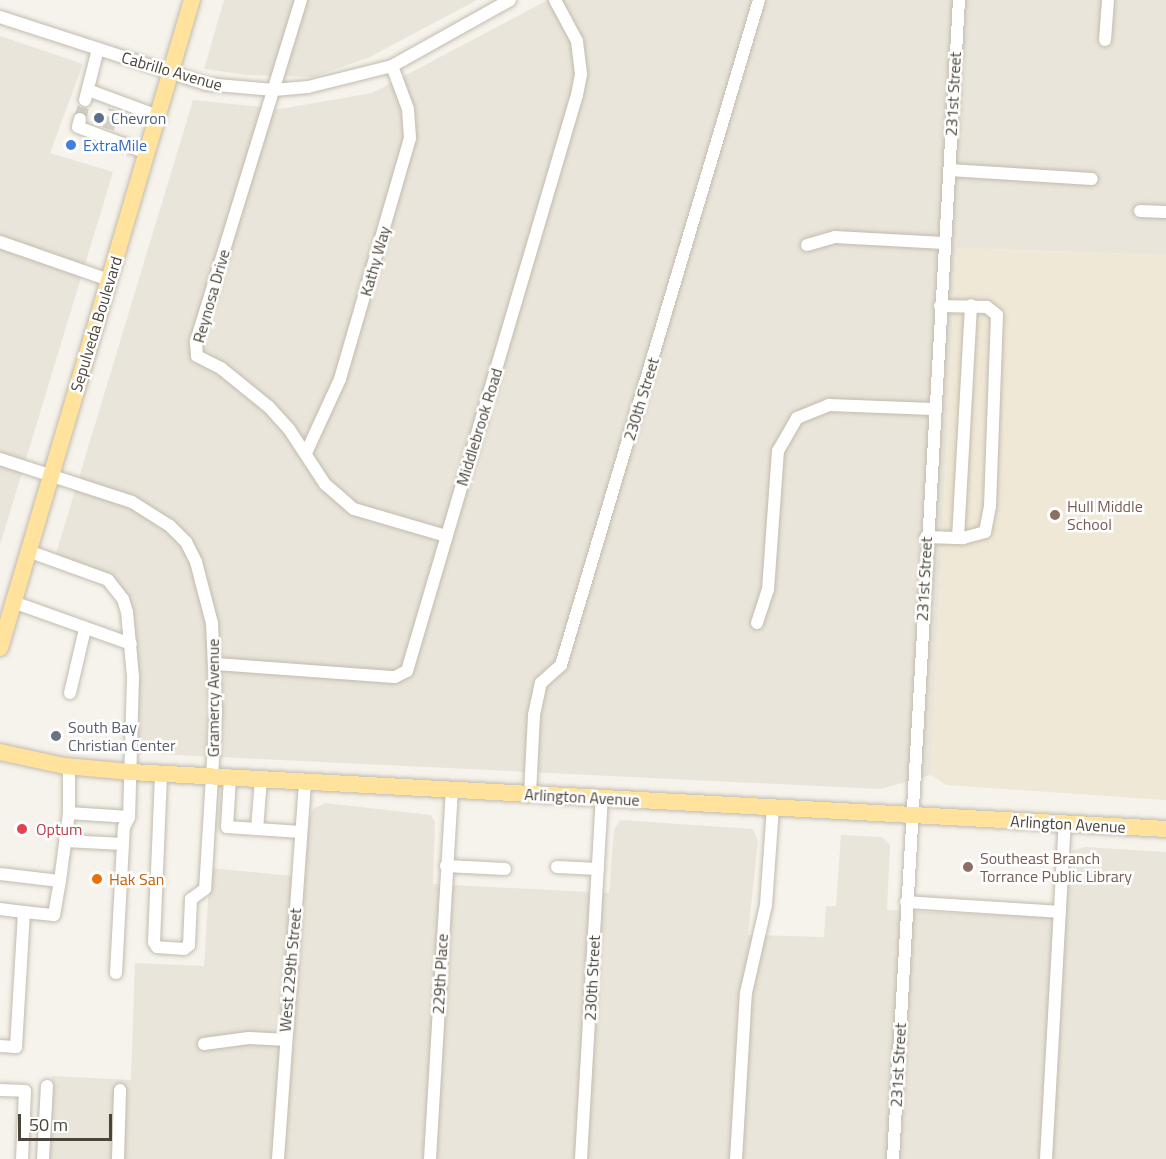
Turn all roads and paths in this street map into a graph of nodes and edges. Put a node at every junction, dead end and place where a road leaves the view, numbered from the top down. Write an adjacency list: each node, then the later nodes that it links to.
1 (192, 0): 12 (main road, Sepulveda Boulevard)
2 (301, 0): 13 (street, Reynosa Drive)
3 (510, 0): 11 (street, Cabrillo Avenue)
4 (555, 0): 31 (street, Middlebrook Road)
5 (759, 0): 51 (street, 230th Street)
6 (958, 0): 17 (street, 231st Street)
7 (1108, 0): 9 (street)
8 (0, 17): 10 (street, Cabrillo Avenue)
9 (1105, 40)
10 (98, 49): 12 (street, Cabrillo Avenue); 14 (street)
11 (392, 66): 13 (street, Cabrillo Avenue); 28 (street, Kathy Way)
12 (170, 74): 13 (street, Cabrillo Avenue); 14 (main road, Sepulveda Boulevard)
13 (274, 90): 28 (street, Reynosa Drive)
14 (158, 116): 16 (main road, Sepulveda Boulevard)
15 (80, 119): 16 (street)
16 (147, 153): 24 (main road, Sepulveda Boulevard)
17 (949, 170): 18 (street); 22 (street, 231st Street)
18 (1092, 179)
19 (1140, 211): 20 (street)
20 (1166, 212)
21 (0, 242): 24 (street)
22 (944, 243): 23 (street); 26 (street, 231st Street)
23 (807, 244)
24 (109, 280): 30 (main road, Sepulveda Boulevard)
25 (970, 305): 26 (street); 33 (street); 33 (street)
26 (940, 306): 27 (street, 231st Street)
27 (933, 409): 32 (street, 231st Street); 36 (street)
28 (306, 453): 31 (street, Reynosa Drive)
29 (0, 459): 30 (street, Gramercy Avenue)
30 (50, 476): 34 (main road, Sepulveda Boulevard); 40 (street, Gramercy Avenue)
31 (446, 536): 40 (street, Middlebrook Road)
32 (926, 537): 33 (street); 55 (street, 231st Street)
33 (958, 538)
34 (28, 551): 35 (main road, Sepulveda Boulevard); 38 (street)
35 (13, 602): 37 (street); 39 (main road, Sepulveda Boulevard)
36 (757, 623)
37 (85, 629): 38 (street); 41 (street)
38 (131, 644): 44 (street)
39 (0, 648)
40 (216, 664): 46 (street, Gramercy Avenue)
41 (70, 693)
42 (0, 753): 43 (main road, Arlington Avenue)
43 (69, 767): 44 (main road, Arlington Avenue); 54 (street)
44 (131, 772): 45 (main road, Arlington Avenue); 56 (street)
45 (161, 774): 46 (main road, Arlington Avenue); 46 (street, Gramercy Avenue)
46 (212, 777): 47 (main road, Arlington Avenue)
47 (230, 778): 48 (main road, Arlington Avenue); 58 (street)
48 (261, 779): 49 (main road, Arlington Avenue); 58 (street)
49 (305, 782): 50 (main road, Arlington Avenue); 60 (street, West 229th Street)
50 (452, 790): 51 (main road, Arlington Avenue); 63 (street, 229th Place)
51 (530, 794): 52 (main road, Arlington Avenue)
52 (602, 798): 53 (main road, Arlington Avenue); 66 (street, 230th Street)
53 (773, 807): 55 (main road, Arlington Avenue); 86 (street)
54 (69, 813): 56 (street); 61 (street)
55 (910, 815): 57 (main road, Arlington Avenue); 69 (street, 231st Street)
56 (129, 817): 62 (street)
57 (1065, 824): 59 (main road, Arlington Avenue); 72 (street)
58 (257, 829): 60 (street)
59 (1166, 829)
60 (301, 832): 74 (street, West 229th Street)
61 (65, 841): 62 (street); 68 (street)
62 (123, 844): 73 (street)
63 (446, 866): 65 (street); 84 (street, 229th Place)
64 (557, 867): 66 (street)
65 (506, 869)
66 (598, 869): 85 (street, 230th Street)
67 (0, 874): 68 (street)
68 (60, 881): 71 (street)
69 (906, 902): 72 (street); 87 (street, 231st Street)
70 (0, 909): 71 (street)
71 (24, 912): 76 (street)
72 (1060, 912): 88 (street)
73 (116, 974)
74 (284, 1040): 75 (street); 83 (street, West 229th Street)
75 (204, 1044)
76 (0, 1046)
77 (47, 1086): 81 (street)
78 (0, 1090): 80 (street)
79 (120, 1090): 82 (street)
80 (22, 1159)
81 (43, 1159)
82 (118, 1159)
83 (278, 1159)
84 (430, 1159)
85 (581, 1159)
86 (736, 1159)
87 (893, 1159)
88 (1046, 1159)

